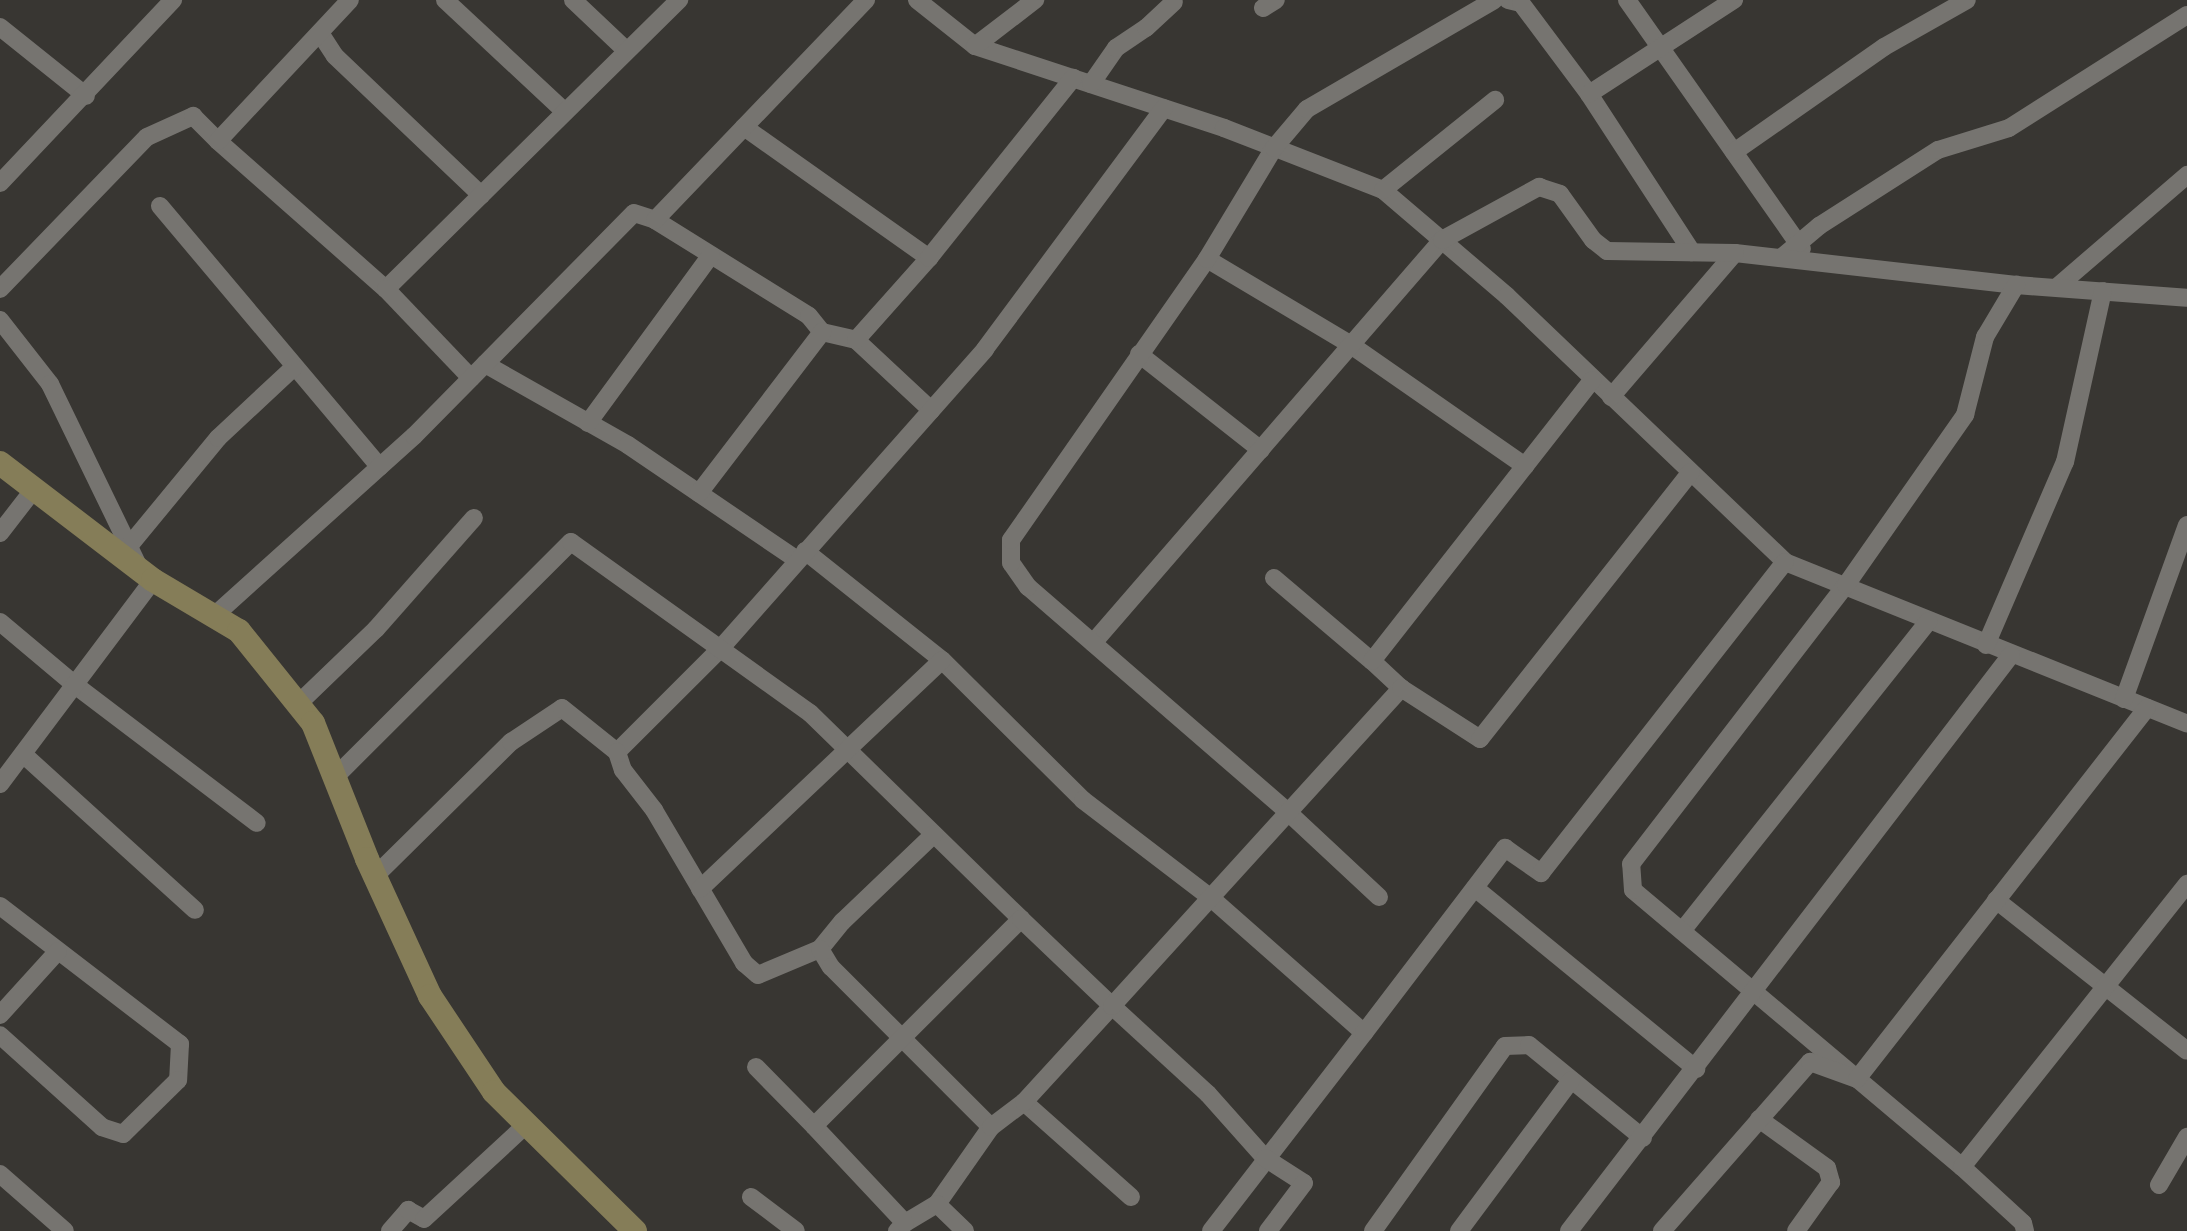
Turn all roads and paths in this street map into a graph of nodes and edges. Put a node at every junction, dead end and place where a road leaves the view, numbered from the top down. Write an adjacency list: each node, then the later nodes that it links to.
1 (173, 0): 24 (street)
2 (350, 0): 17 (street)
3 (445, 0): 27 (street)
4 (573, 0): 20 (street)
5 (679, 0): 20 (street)
6 (866, 0): 28 (street)
7 (917, 0): 18 (street)
8 (1035, 0): 18 (street)
9 (1494, 0): 30 (street)
10 (1508, 0): 23 (street)
11 (1627, 0): 19 (street)
12 (1734, 0): 19 (street)
13 (1967, 0): 31 (street)
14 (1174, 2): 22 (street)
15 (2187, 15): 39 (street)
16 (0, 27): 24 (street)
17 (320, 33): 29 (street); 35 (street)
18 (975, 46): 21 (street)
19 (1662, 50): 23 (street); 31 (street)
20 (627, 51): 27 (street)
21 (1073, 78): 22 (street); 43 (street)
22 (1091, 84): 26 (street)
23 (1589, 94): 40 (street)
24 (86, 96): 33 (street)
25 (1495, 100): 34 (street)
26 (1164, 108): 30 (street); 63 (street)
27 (565, 112): 35 (street)
28 (744, 127): 37 (street); 43 (street)
29 (218, 141): 49 (street); 50 (street)
30 (1274, 148): 34 (street); 44 (street)
31 (1734, 152): 39 (street)
32 (2187, 175): 48 (street)
33 (0, 183)
34 (1383, 190): 38 (street)
35 (481, 195): 50 (street)
36 (160, 206): 59 (street)
37 (655, 220): 42 (street); 58 (street)
38 (1442, 240): 40 (street); 56 (street); 61 (street)
39 (1796, 242): 45 (street); 46 (street)
40 (1692, 252): 41 (street)
41 (1735, 253): 45 (street); 62 (street)
42 (711, 255): 54 (street); 64 (street)
43 (929, 258): 55 (street)
44 (1207, 258): 56 (street); 57 (street)
45 (1781, 258): 46 (street)
46 (1810, 261): 47 (street)
47 (2015, 285): 48 (street); 80 (street)
48 (2057, 287): 51 (street)
49 (0, 289)
50 (386, 289): 60 (street)
51 (2103, 291): 52 (street); 85 (street)
52 (2187, 298)
53 (0, 320): 75 (street)
54 (821, 332): 55 (street); 71 (street)
55 (856, 340): 63 (street)
56 (1351, 345): 65 (street); 67 (street)
57 (1139, 354): 65 (street); 84 (street)
58 (485, 364): 60 (street); 64 (street)
59 (293, 368): 68 (street); 75 (street)
60 (471, 378): 68 (street)
61 (1592, 380): 62 (street); 67 (street)
62 (1611, 397): 69 (street)
63 (931, 410): 76 (street)
64 (588, 423): 71 (street)
65 (1261, 450): 84 (street)
66 (0, 463): 70 (street)
67 (1525, 466): 89 (street)
68 (380, 467): 81 (street)
69 (1691, 472): 77 (street); 91 (street)
70 (34, 489): 74 (street); 78 (street)
71 (699, 493): 76 (street)
72 (474, 518): 93 (street)
73 (2187, 525): 92 (street)
74 (0, 533)
75 (129, 546): 78 (street)
76 (801, 556): 86 (street); 88 (street)
77 (1785, 562): 80 (street); 106 (street)
78 (147, 576): 81 (street); 90 (street)
79 (1274, 578): 89 (street)
80 (1846, 584): 82 (street); 114 (street)
81 (214, 616): 93 (street)
82 (1929, 621): 85 (street); 114 (street)
83 (0, 622): 90 (street)
84 (1093, 643): 101 (street)
85 (1986, 645): 87 (street)
86 (720, 649): 96 (street); 97 (street); 99 (street)
87 (2011, 655): 92 (street); 118 (street)
88 (942, 660): 96 (street); 109 (street)
89 (1373, 661): 91 (street)
90 (75, 685): 98 (street); 102 (street)
91 (1401, 688): 101 (street)
92 (2124, 699): 94 (street)
93 (298, 704): 99 (street)
94 (2147, 708): 95 (street); 110 (street)
95 (2187, 724)
96 (847, 749): 103 (street); 107 (street)
97 (617, 752): 104 (street); 107 (street)
98 (23, 754): 100 (street); 112 (street)
99 (335, 777): 104 (street)
100 (0, 784)
101 (1288, 812): 108 (street); 109 (street)
102 (257, 823)
103 (934, 834): 113 (street); 115 (street)
104 (375, 876): 131 (street)
105 (2187, 884): 117 (street)
106 (1475, 888): 121 (street); 126 (street)
107 (699, 890): 115 (street)
108 (1379, 897)
109 (1211, 898): 119 (street); 121 (street)
110 (1996, 900): 117 (street); 127 (street)
111 (0, 906): 116 (street)
112 (195, 910)
113 (1021, 919): 119 (street); 123 (street)
114 (1682, 931): 118 (street)
115 (820, 949): 123 (street)
116 (58, 951): 120 (street); 122 (street)
117 (2107, 988): 124 (street); 137 (street)
118 (1753, 994): 126 (street); 127 (street)
119 (1112, 1006): 129 (street); 136 (street)
120 (0, 1015)
121 (1364, 1033): 136 (street)
122 (0, 1035)
123 (902, 1039): 132 (street); 133 (street)
124 (2187, 1051)
125 (757, 1067): 132 (street)
126 (1696, 1069): 135 (street)
127 (1857, 1079): 130 (street); 137 (street)
128 (1571, 1080): 135 (street); 151 (street); 152 (street)
129 (1024, 1102): 133 (street); 141 (street)
130 (1759, 1119): 154 (street); 155 (street)
131 (526, 1125): 145 (street); 146 (street)
132 (814, 1126): 143 (street)
133 (991, 1127): 142 (street)
134 (2187, 1136): 139 (street)
135 (1643, 1138): 153 (street)
136 (1265, 1158): 149 (street); 150 (street)
137 (1962, 1167): 156 (street)
138 (0, 1174): 144 (street)
139 (2159, 1185)
140 (751, 1197): 147 (street)
141 (1131, 1197)
142 (937, 1204): 143 (street); 148 (street)
143 (901, 1227)
144 (65, 1231)
145 (390, 1231)
146 (635, 1231)
147 (796, 1231)
148 (965, 1231)
149 (1211, 1231)
150 (1268, 1231)
151 (1373, 1231)
152 (1459, 1231)
153 (1569, 1231)
154 (1661, 1231)
155 (1796, 1231)
156 (2025, 1231)

